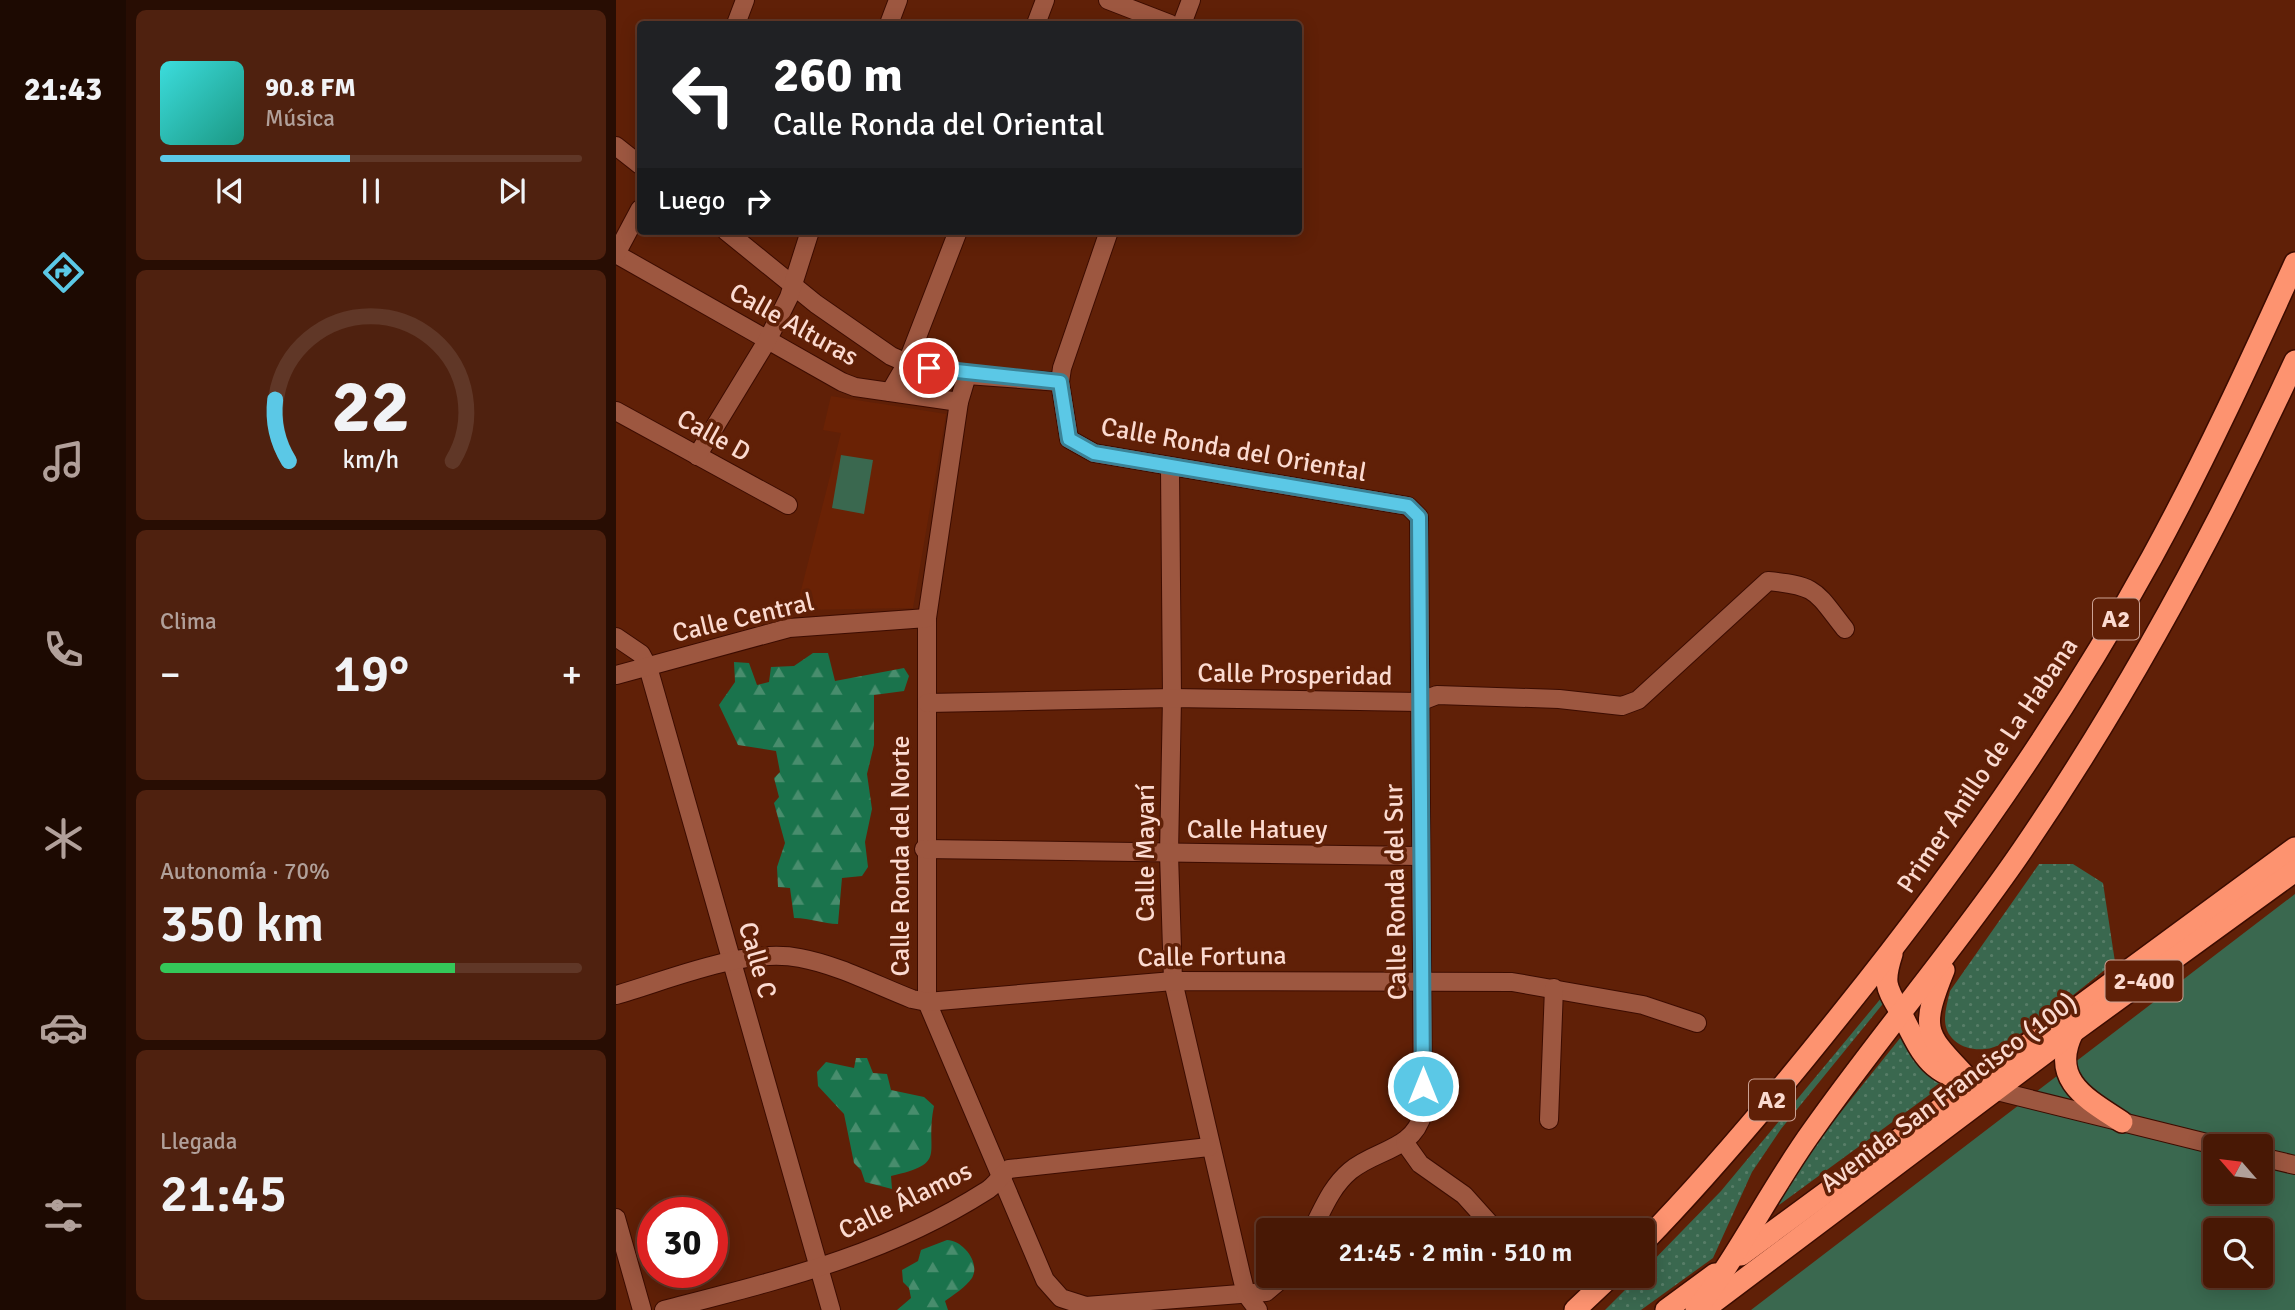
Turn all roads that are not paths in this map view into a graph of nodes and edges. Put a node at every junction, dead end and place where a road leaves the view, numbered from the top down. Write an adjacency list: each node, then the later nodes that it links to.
1 (745, 0): 6 (street)
2 (898, 0): 7 (street)
3 (1045, 0): 8 (street)
4 (1108, 0): 9 (street)
5 (1191, 0): 10 (street)
6 (737, 21)
7 (890, 21)
8 (1037, 21)
9 (1162, 21)
10 (1183, 21)
11 (616, 146): 12 (street)
12 (637, 163)
13 (637, 215): 18 (street)
14 (731, 235): 20 (street)
15 (809, 235): 20 (street)
16 (956, 235): 23 (street)
17 (1108, 235): 25 (street)
18 (616, 254): 21 (street, Calle Alturas)
19 (2295, 264): 46 (highway, Primer Anillo de La Habana / A2)
20 (792, 284): 21 (street); 23 (street)
21 (767, 341): 26 (street, Calle Alturas); 29 (street)
22 (2295, 360): 47 (highway, A2)
23 (907, 363): 24 (street); 26 (street)
24 (968, 375): 25 (street); 27 (street, Calle Ronda del Norte)
25 (1060, 382): 30 (street, Calle Ronda del Oriental)
26 (890, 392): 27 (street, Calle Alturas)
27 (959, 402): 33 (street, Calle Ronda del Norte)
28 (616, 411): 29 (street, Calle D)
29 (698, 456): 31 (street, Calle D)
30 (1170, 468): 32 (street, Calle Ronda del Oriental); 38 (street, Calle Mayarí)
31 (788, 505)
32 (1408, 506): 39 (street, Calle Ronda del Sur)
33 (927, 618): 36 (street, Calle Central); 40 (street, Calle Ronda del Norte)
34 (1844, 629): 39 (street, Calle Prosperidad)
35 (616, 637): 36 (street, Calle C)
36 (648, 667): 37 (street, Calle Central); 48 (street, Calle C)
37 (616, 675)
38 (1172, 698): 39 (street, Calle Prosperidad); 40 (street, Calle Prosperidad); 43 (street, Calle Mayarí)
39 (1419, 702): 44 (street, Calle Ronda del Sur)
40 (927, 704): 42 (street, Calle Ronda del Norte)
41 (2295, 848): 56 (highway, Avenida San Francisco (100) / 2-400)
42 (925, 849): 43 (street, Calle Hatuey); 53 (street, Calle Ronda del Norte)
43 (1169, 854): 44 (street, Calle Hatuey); 50 (street, Calle Mayarí)
44 (1420, 856): 49 (street, Calle Ronda del Sur)
45 (2295, 871): 56 (highway, Avenida San Francisco (100) / 2-400)
46 (1893, 949): 54 (highway); 70 (highway, Primer Anillo de La Habana / A2)
47 (1952, 949): 54 (highway, A2); 57 (highway)
48 (731, 961): 52 (street, Calle Fortuna); 53 (street, Calle Fortuna); 72 (street, Calle C)
49 (1424, 980): 50 (street, Calle Fortuna); 51 (street, Calle Fortuna); 62 (street, Calle Ronda del Sur)
50 (1173, 981): 53 (street, Calle Fortuna); 63 (street, Calle Mayarí)
51 (1554, 988): 55 (street, Calle Fortuna); 59 (street)
52 (616, 995)
53 (927, 1002): 66 (street, Calle Ronda del Norte)
54 (1902, 1015): 58 (highway); 71 (highway, A2)
55 (1697, 1023)
56 (2064, 1028): 57 (highway); 58 (highway, Avenida San Francisco (100) / 2-400); 60 (highway)
57 (1949, 1058): 58 (highway)
58 (1984, 1088): 60 (street); 71 (highway, Avenida San Francisco (100) / 2-400); 83 (highway, Avenida San Francisco (100) / 2-400)
59 (1549, 1120)
60 (2122, 1122): 61 (street)
61 (2203, 1142)
62 (1405, 1143): 68 (street); 69 (street)
63 (1209, 1147): 66 (street, Calle Álamos); 75 (street, Calle Mayarí)
64 (2273, 1160): 65 (street)
65 (2295, 1165)
66 (1001, 1175): 72 (street, Calle Álamos); 75 (street, Calle Ronda del Norte)
67 (616, 1218): 76 (street)
68 (1318, 1218)
69 (1485, 1218)
70 (1655, 1230)
71 (1731, 1262): 81 (highway, 2-400); 82 (highway, A2)
72 (820, 1269): 77 (street, Calle Álamos); 78 (street, Calle C)
73 (1271, 1288): 75 (street)
74 (1598, 1288): 80 (highway)
75 (1246, 1294): 79 (street, Calle Mayarí)
76 (642, 1310)
77 (664, 1310)
78 (831, 1310)
79 (1258, 1310)
80 (1575, 1310)
81 (1665, 1310)
82 (1696, 1310)
83 (1703, 1310)

